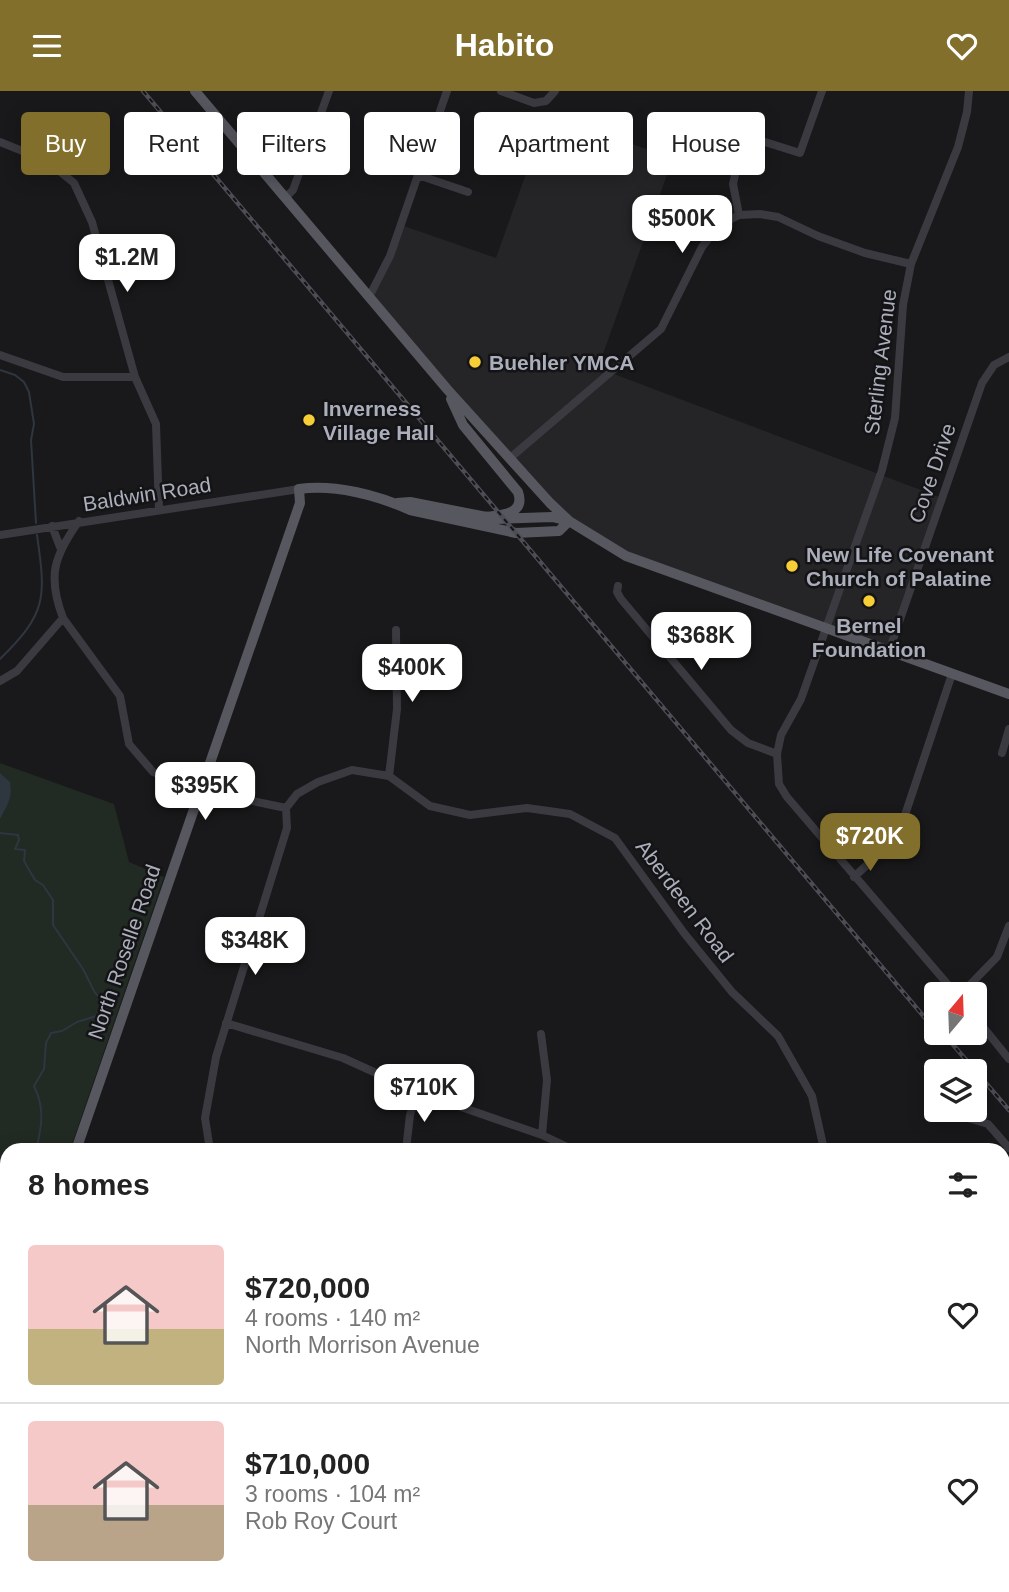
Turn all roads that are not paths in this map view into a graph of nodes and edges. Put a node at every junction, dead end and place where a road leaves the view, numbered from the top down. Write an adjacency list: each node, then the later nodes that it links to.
1 (195, 91): 12 (main road)
2 (329, 91): 12 (street)
3 (447, 91): 8 (street)
4 (501, 91): 5 (street)
5 (555, 91)
6 (822, 91): 13 (street)
7 (969, 91): 14 (street, Sterling Avenue)
8 (440, 112)
9 (0, 142): 18 (street)
10 (418, 175): 11 (street); 15 (street)
11 (468, 192)
12 (286, 197): 15 (main road)
13 (739, 215): 14 (street); 20 (street)
14 (911, 264): 32 (street, Sterling Avenue)
15 (370, 295): 19 (main road)
16 (0, 355): 18 (street)
17 (1009, 357): 34 (street, Cove Drive)
18 (135, 377): 23 (street)
19 (447, 389): 20 (main road); 24 (main road)
20 (509, 459): 26 (main road)
21 (299, 489): 22 (main road); 23 (street, Baldwin Road); 42 (main road, North Roselle Road)
22 (395, 503): 24 (main road); 26 (main road)
23 (159, 510): 25 (street, Baldwin Road)
24 (485, 517): 26 (main road)
25 (79, 521): 27 (street, Baldwin Road); 29 (street)
26 (569, 521): 32 (main road)
27 (52, 526): 28 (street, Baldwin Road); 29 (street)
28 (0, 535)
29 (60, 547): 31 (street)
30 (618, 586): 40 (street)
31 (63, 618): 36 (street); 42 (street)
32 (826, 628): 34 (main road); 40 (street, Sterling Avenue)
33 (396, 630): 41 (street)
34 (889, 651): 35 (main road)
35 (952, 674): 37 (main road); 44 (street)
36 (0, 681)
37 (1009, 694)
38 (1009, 729): 39 (street)
39 (1002, 753)
40 (777, 754): 44 (street)
41 (389, 776): 43 (street, Aberdeen Road); 59 (street, Aberdeen Road)
42 (200, 790): 43 (street); 55 (main road, North Roselle Road)
43 (286, 808): 48 (street)
44 (854, 877): 46 (street)
45 (1009, 926): 47 (street)
46 (947, 982)
47 (971, 982)
48 (226, 1023): 52 (street); 56 (street)
49 (987, 1032): 51 (street)
50 (541, 1034): 54 (street)
51 (1009, 1059)
52 (418, 1092): 54 (street); 57 (street)
53 (981, 1122): 60 (street)
54 (542, 1135): 58 (street)
55 (78, 1143)
56 (209, 1143)
57 (407, 1143)
58 (560, 1143)
59 (822, 1143)
60 (1005, 1143)

